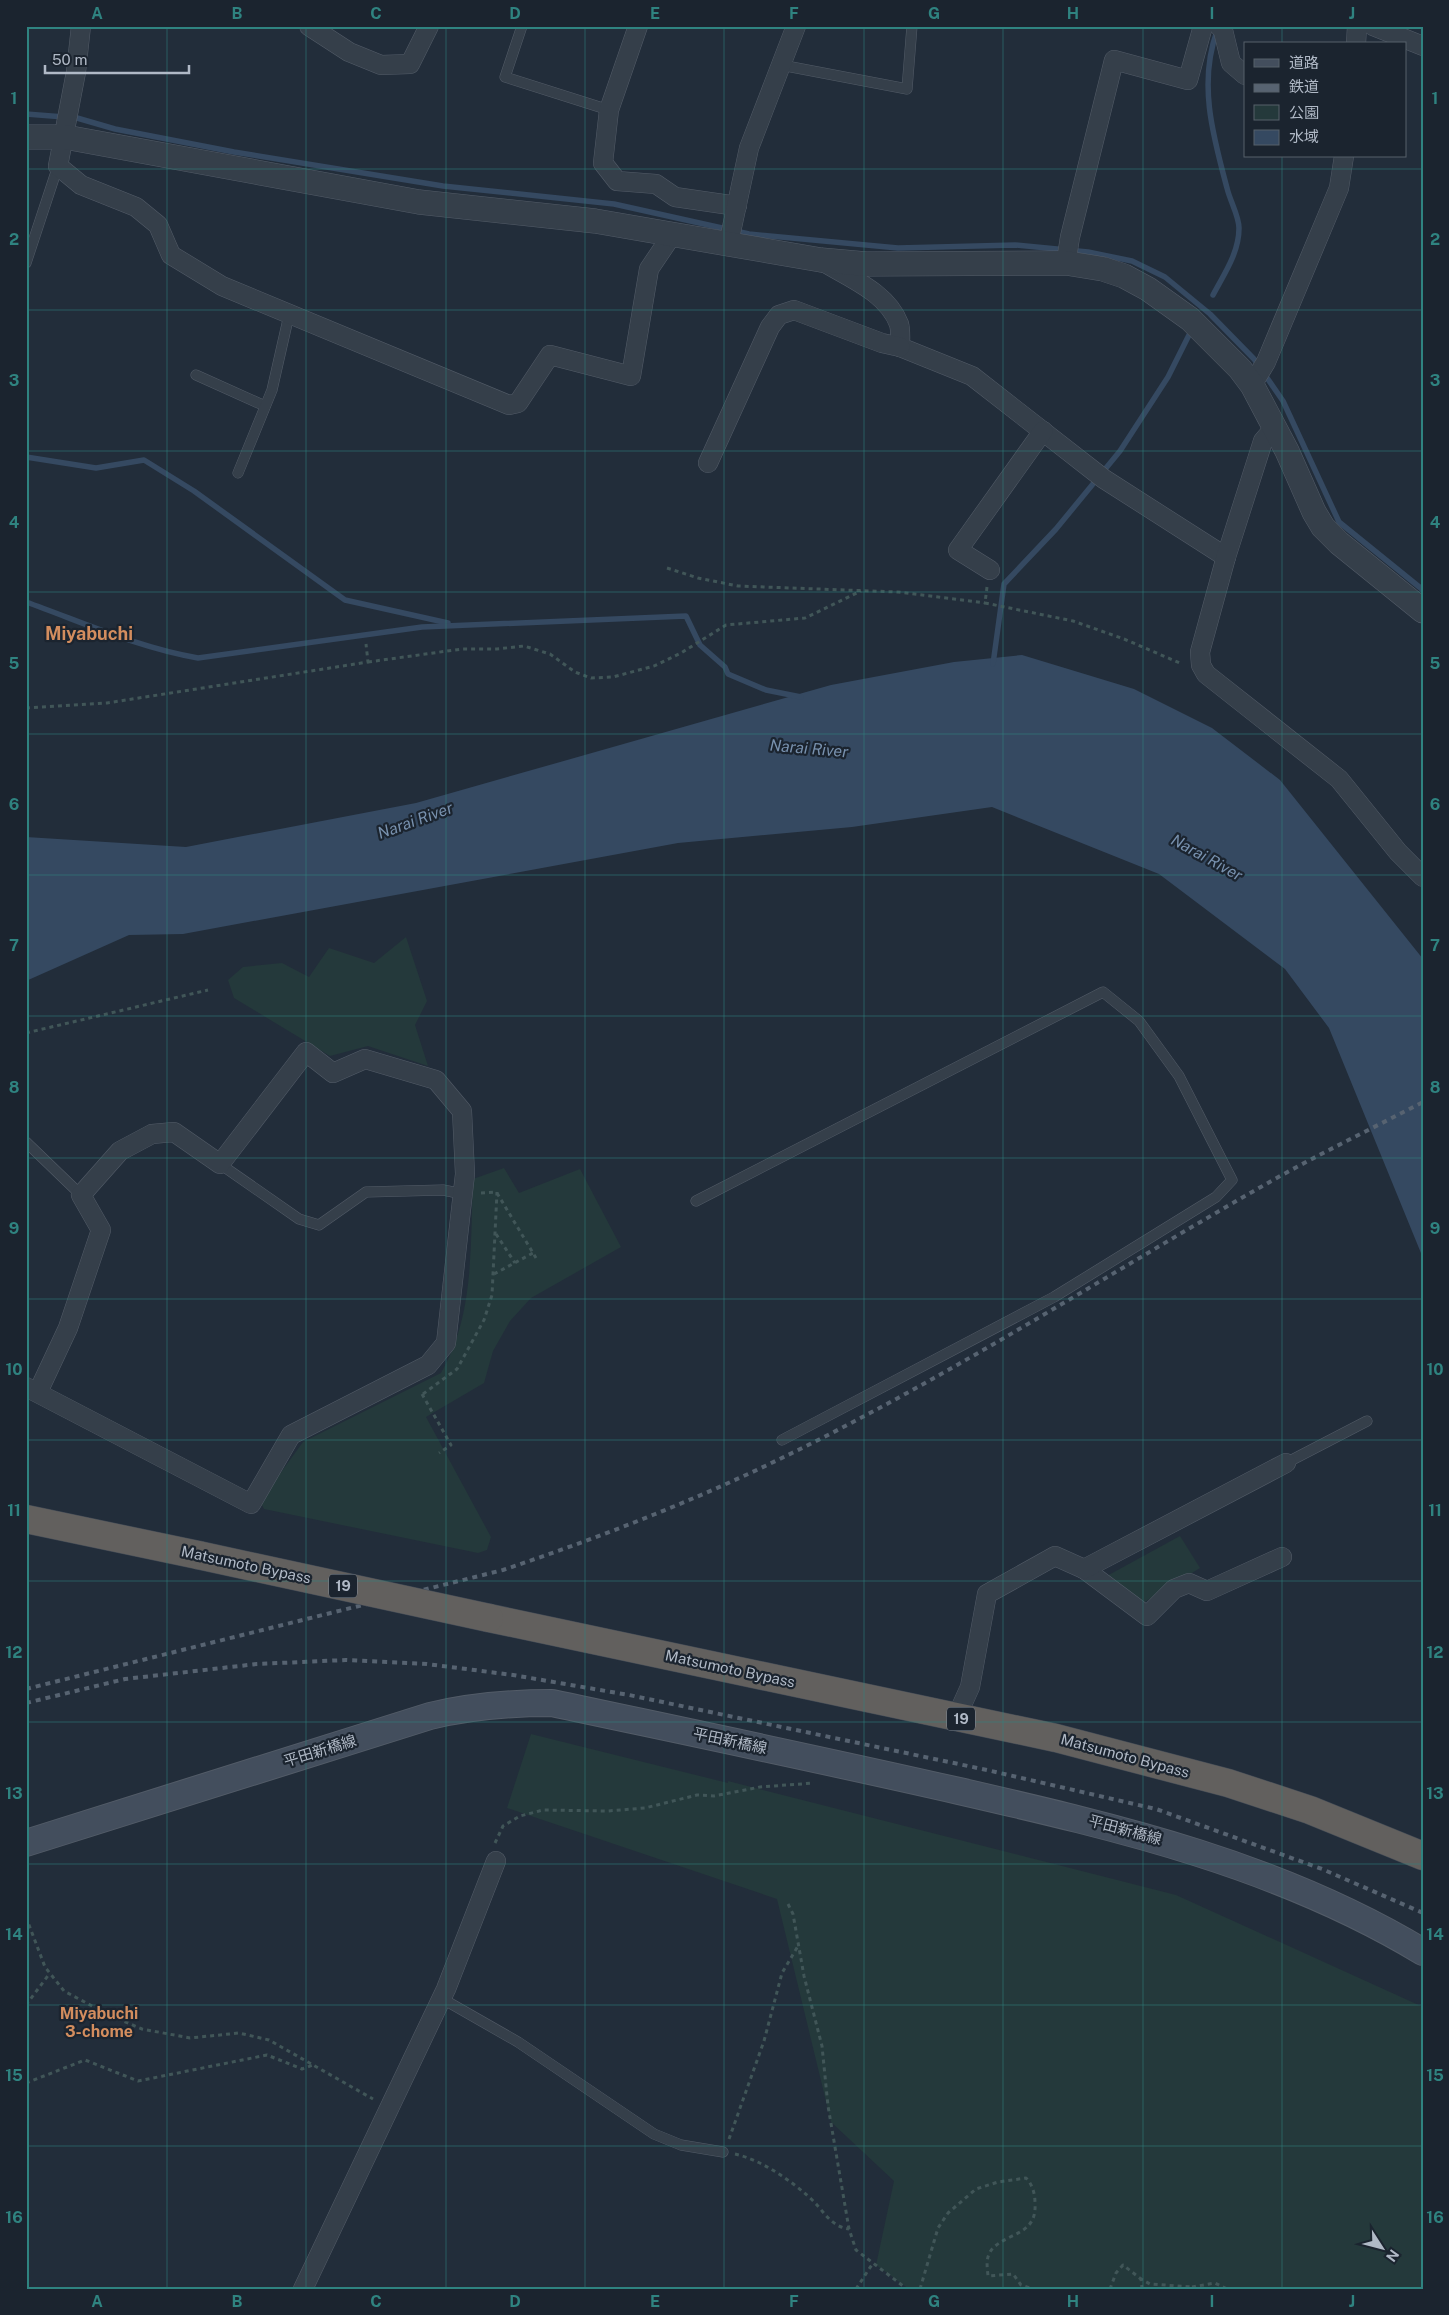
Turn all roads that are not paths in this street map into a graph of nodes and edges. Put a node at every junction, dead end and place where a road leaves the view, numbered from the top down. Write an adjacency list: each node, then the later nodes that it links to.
1 (81, 26): 18 (street)
2 (309, 26): 12 (street)
3 (429, 26): 12 (street)
4 (522, 26): 17 (lane)
5 (638, 26): 17 (street)
6 (796, 26): 15 (street)
7 (912, 26): 15 (lane)
8 (1203, 26): 24 (street)
9 (1357, 26): 13 (street)
10 (1373, 26): 14 (street)
11 (1221, 28): 16 (street)
12 (329, 31)
13 (1356, 42)
14 (1423, 46)
15 (781, 65): 22 (street)
16 (1244, 75)
17 (609, 110): 22 (street)
18 (67, 124): 19 (street); 21 (street); 23 (street)
19 (26, 137)
20 (1344, 158): 29 (street)
21 (58, 166): 26 (lane); 27 (street)
22 (732, 226): 23 (street); 25 (street)
23 (672, 235): 27 (street)
24 (1068, 252): 25 (street); 29 (street)
25 (821, 260): 28 (street)
26 (26, 263)
27 (289, 315): 31 (lane)
28 (900, 347): 33 (street); 34 (street)
29 (1259, 373): 32 (street)
30 (196, 375): 31 (lane)
31 (265, 406): 35 (lane)
32 (1274, 428): 36 (street); 38 (street)
33 (1043, 431): 36 (street); 37 (street)
34 (708, 463)
35 (238, 473)
36 (1226, 557): 39 (street)
37 (990, 570)
38 (1423, 611)
39 (1423, 877)
40 (26, 1142): 43 (lane)
41 (220, 1164): 42 (lane); 42 (street); 43 (street)
42 (463, 1194): 45 (street)
43 (80, 1195): 45 (street)
44 (696, 1201): 47 (lane)
45 (32, 1389)
46 (1367, 1421): 48 (lane)
47 (782, 1440)
48 (1286, 1463): 51 (street)
49 (26, 1519): 52 (highway, Matsumoto Bypass / 19, bridge)
50 (1282, 1557): 51 (street)
51 (1084, 1569): 52 (street)
52 (956, 1718): 54 (highway, Matsumoto Bypass / 19)
53 (26, 1843): 56 (main road, 平田新橋線)
54 (1423, 1856)
55 (496, 1861): 57 (street)
56 (1423, 1952)
57 (441, 1998): 58 (lane); 59 (street)
58 (723, 2152)
59 (303, 2289)

